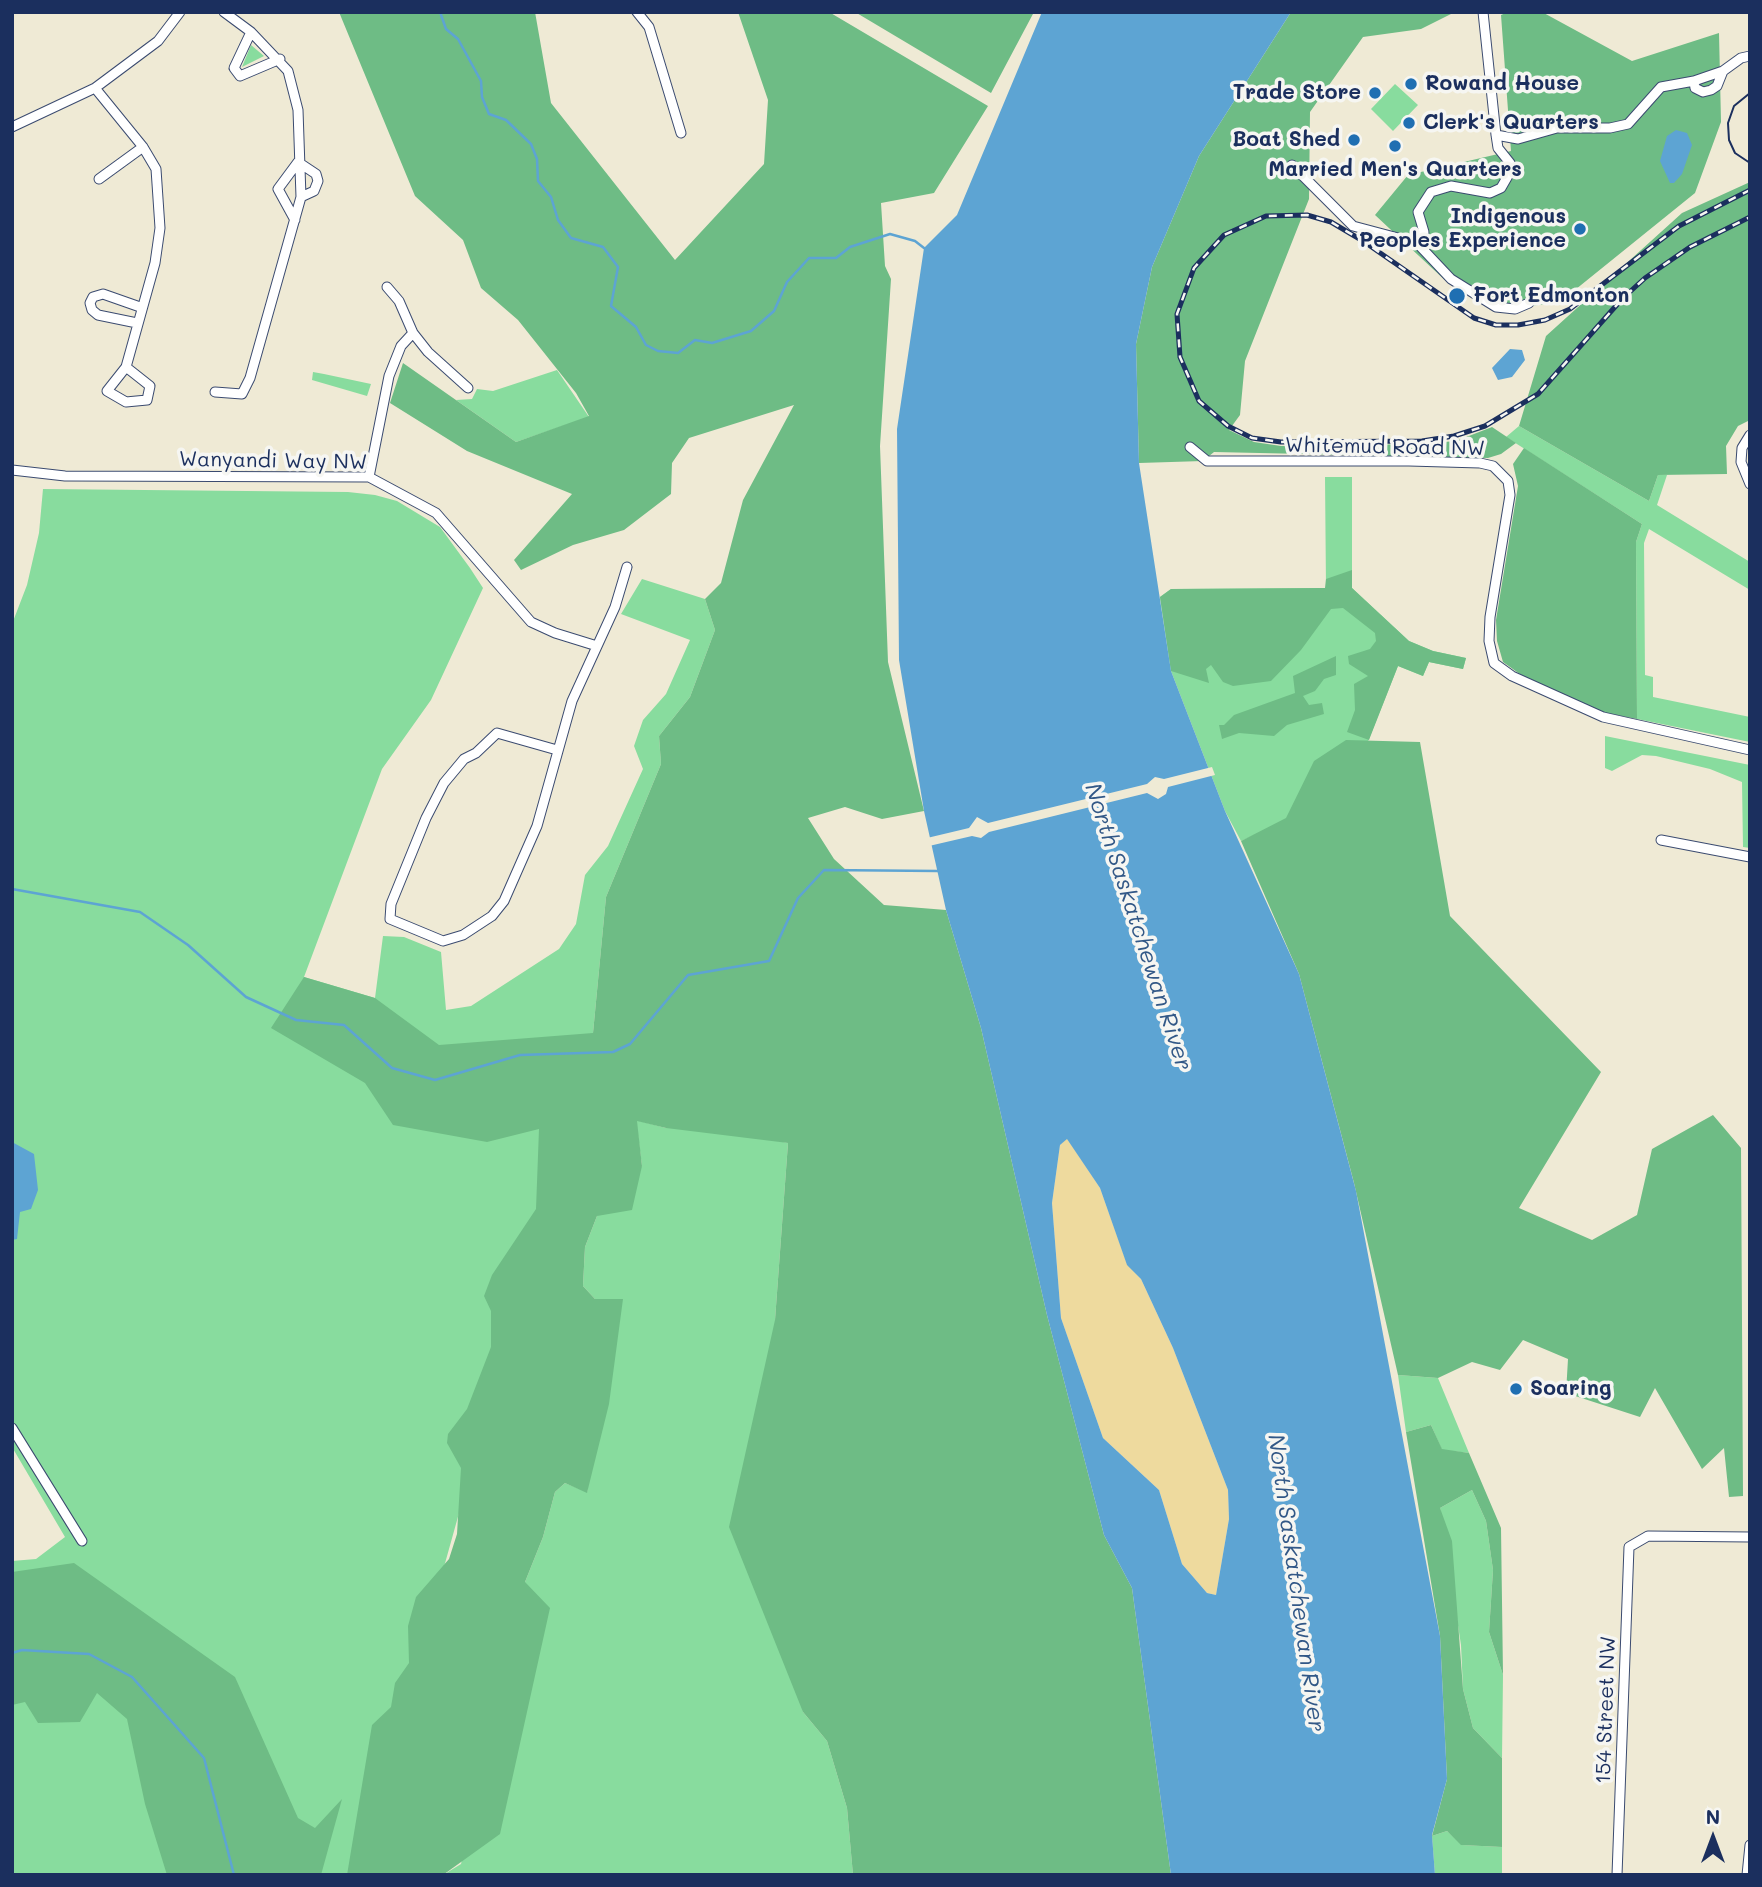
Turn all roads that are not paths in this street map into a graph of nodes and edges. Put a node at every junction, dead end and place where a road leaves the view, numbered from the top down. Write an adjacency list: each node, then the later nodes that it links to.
1 (180, 12): 8 (street)
2 (223, 12): 5 (street)
3 (637, 12): 10 (street)
4 (1483, 12): 11 (street)
5 (251, 32): 7 (street); 7 (street)
6 (1750, 56): 11 (street)
7 (280, 59): 13 (street)
8 (95, 88): 9 (street); 12 (street)
9 (12, 124)
10 (681, 133)
11 (1496, 135): 18 (street)
12 (143, 147): 15 (street); 21 (street)
13 (298, 162): 16 (street); 16 (street); 17 (street)
14 (1292, 165): 18 (street)
15 (99, 178)
16 (300, 197): 17 (street)
17 (295, 220): 26 (street)
18 (1417, 243): 20 (street)
19 (387, 287): 23 (street)
20 (1529, 303)
21 (140, 307): 22 (street); 22 (street)
22 (137, 323): 24 (street)
23 (413, 333): 25 (street); 30 (street)
24 (126, 367): 24 (street)
25 (468, 388)
26 (215, 392)
27 (1750, 435): 31 (street)
28 (1190, 447): 35 (street, Whitemud Road NW)
29 (12, 470): 30 (street, Wanyandi Way NW)
30 (369, 477): 33 (street, Wanyandi Way NW)
31 (1750, 484)
32 (627, 567): 33 (street)
33 (597, 646): 34 (street)
34 (557, 750): 34 (street)
35 (1750, 750)
36 (1661, 840): 37 (street)
37 (1750, 857)
38 (12, 1428): 40 (street)
39 (1750, 1536): 42 (street, 154 Street NW)
40 (82, 1541)
41 (1750, 1844): 43 (street)
42 (1617, 1875)
43 (1747, 1875)

